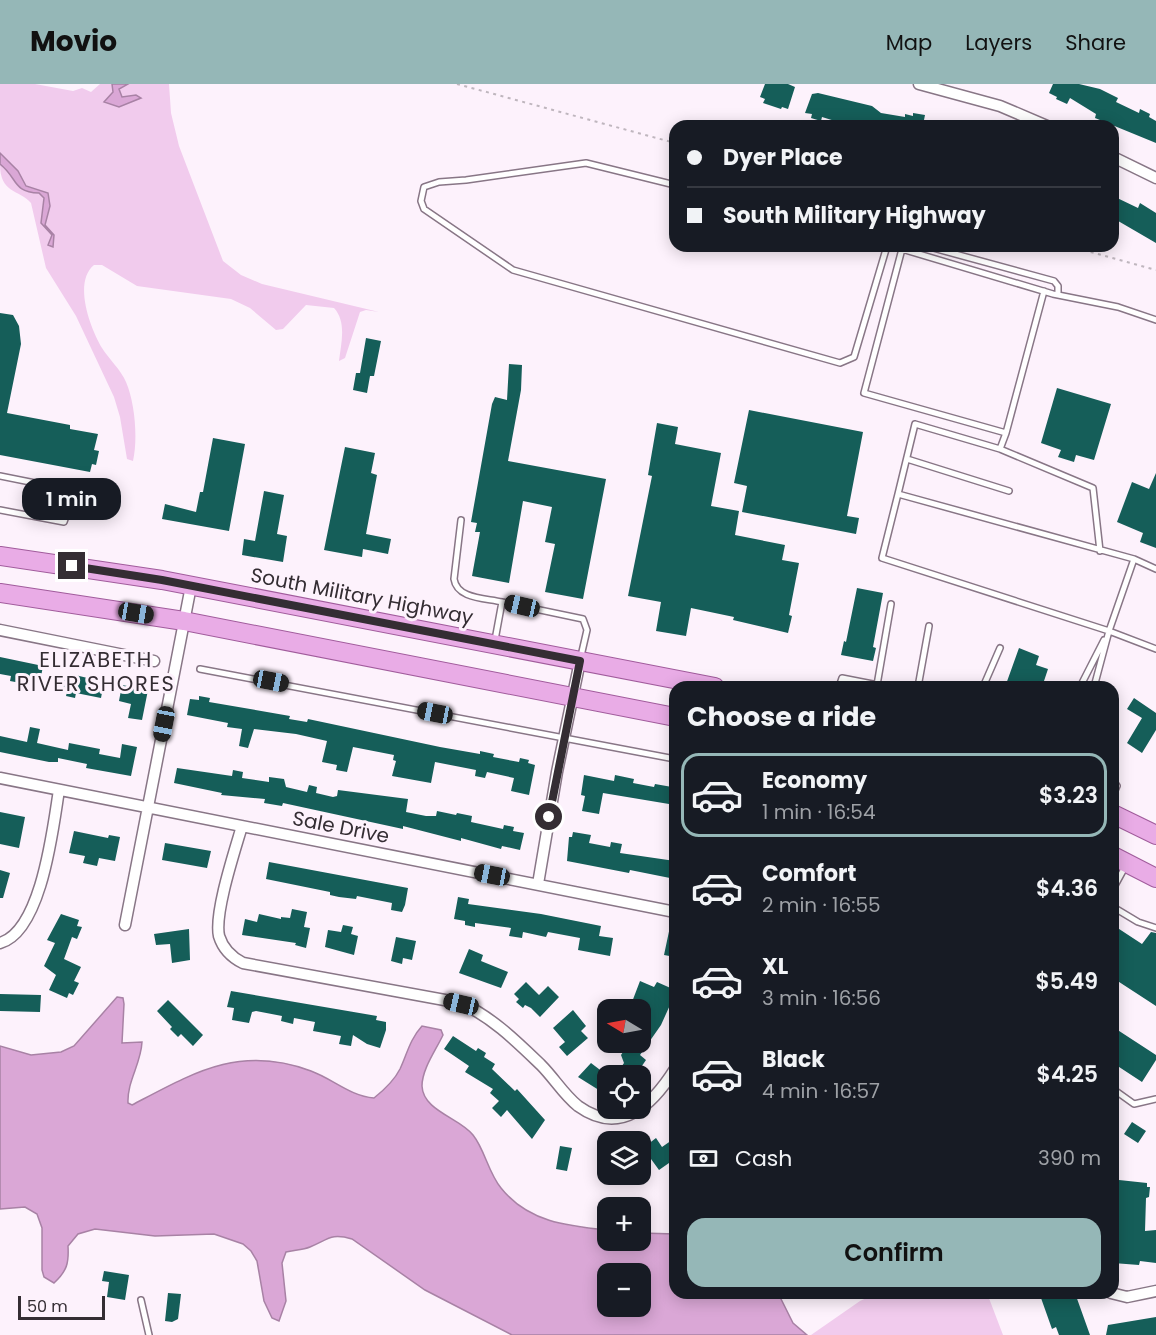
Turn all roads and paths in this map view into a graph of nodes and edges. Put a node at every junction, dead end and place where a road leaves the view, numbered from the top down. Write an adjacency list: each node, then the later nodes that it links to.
1 (457, 84): 4 (path)
2 (919, 84): 3 (street)
3 (1033, 120)
4 (669, 140)
5 (1119, 160): 6 (street)
6 (1156, 178)
7 (669, 184): 8 (lane)
8 (885, 252)
9 (901, 252): 17 (lane)
10 (912, 252): 14 (lane)
11 (948, 252): 15 (lane)
12 (1091, 252): 13 (path)
13 (1156, 270)
14 (1044, 291): 15 (lane); 17 (lane)
15 (1058, 295): 16 (lane)
16 (1156, 320)
17 (1006, 433): 18 (lane)
18 (1000, 449): 19 (lane); 25 (lane)
19 (906, 459): 21 (lane); 22 (lane)
20 (0, 476): 23 (lane)
21 (1010, 491)
22 (897, 494): 25 (lane); 36 (lane)
23 (0, 510)
24 (461, 520): 31 (lane)
25 (1100, 551): 27 (lane)
26 (0, 555): 29 (main road, South Military Highway)
27 (1134, 559): 28 (lane); 36 (lane)
28 (1156, 569)
29 (191, 586): 33 (street); 37 (main road, South Military Highway)
30 (0, 593): 33 (main road)
31 (502, 602): 37 (lane); 41 (lane)
32 (891, 604): 46 (lane)
33 (184, 621): 51 (main road); 57 (street)
34 (929, 626): 47 (lane)
35 (0, 630): 40 (street)
36 (1109, 631): 39 (lane); 49 (lane); 50 (lane)
37 (494, 644): 41 (main road, South Military Highway)
38 (1000, 648): 48 (lane)
39 (1156, 649)
40 (154, 661)
41 (580, 661): 43 (main road, South Military Highway); 51 (street)
42 (200, 669): 53 (lane)
43 (684, 681)
44 (841, 681): 45 (lane)
45 (857, 681)
46 (878, 681)
47 (919, 681)
48 (986, 681)
49 (1083, 681)
50 (1096, 681)
51 (573, 698): 52 (main road); 53 (street)
52 (669, 716)
53 (564, 737): 54 (lane); 63 (street)
54 (669, 758)
55 (0, 778): 56 (street, Sale Drive)
56 (59, 790): 57 (street, Sale Drive); 68 (street)
57 (148, 807): 59 (street, Sale Drive); 66 (street)
58 (1119, 817): 60 (main road)
59 (242, 826): 63 (street, Sale Drive); 69 (street)
60 (1156, 835)
61 (1120, 860): 62 (main road)
62 (1156, 878)
63 (538, 884): 64 (street, Sale Drive)
64 (669, 911)
65 (1119, 911): 67 (lane)
66 (125, 925)
67 (1156, 928)
68 (0, 943)
69 (669, 1077)
70 (1119, 1093): 71 (lane)
71 (1156, 1099)
72 (1156, 1291): 73 (street)
73 (1119, 1295)
74 (141, 1300): 75 (lane)
75 (149, 1335)

